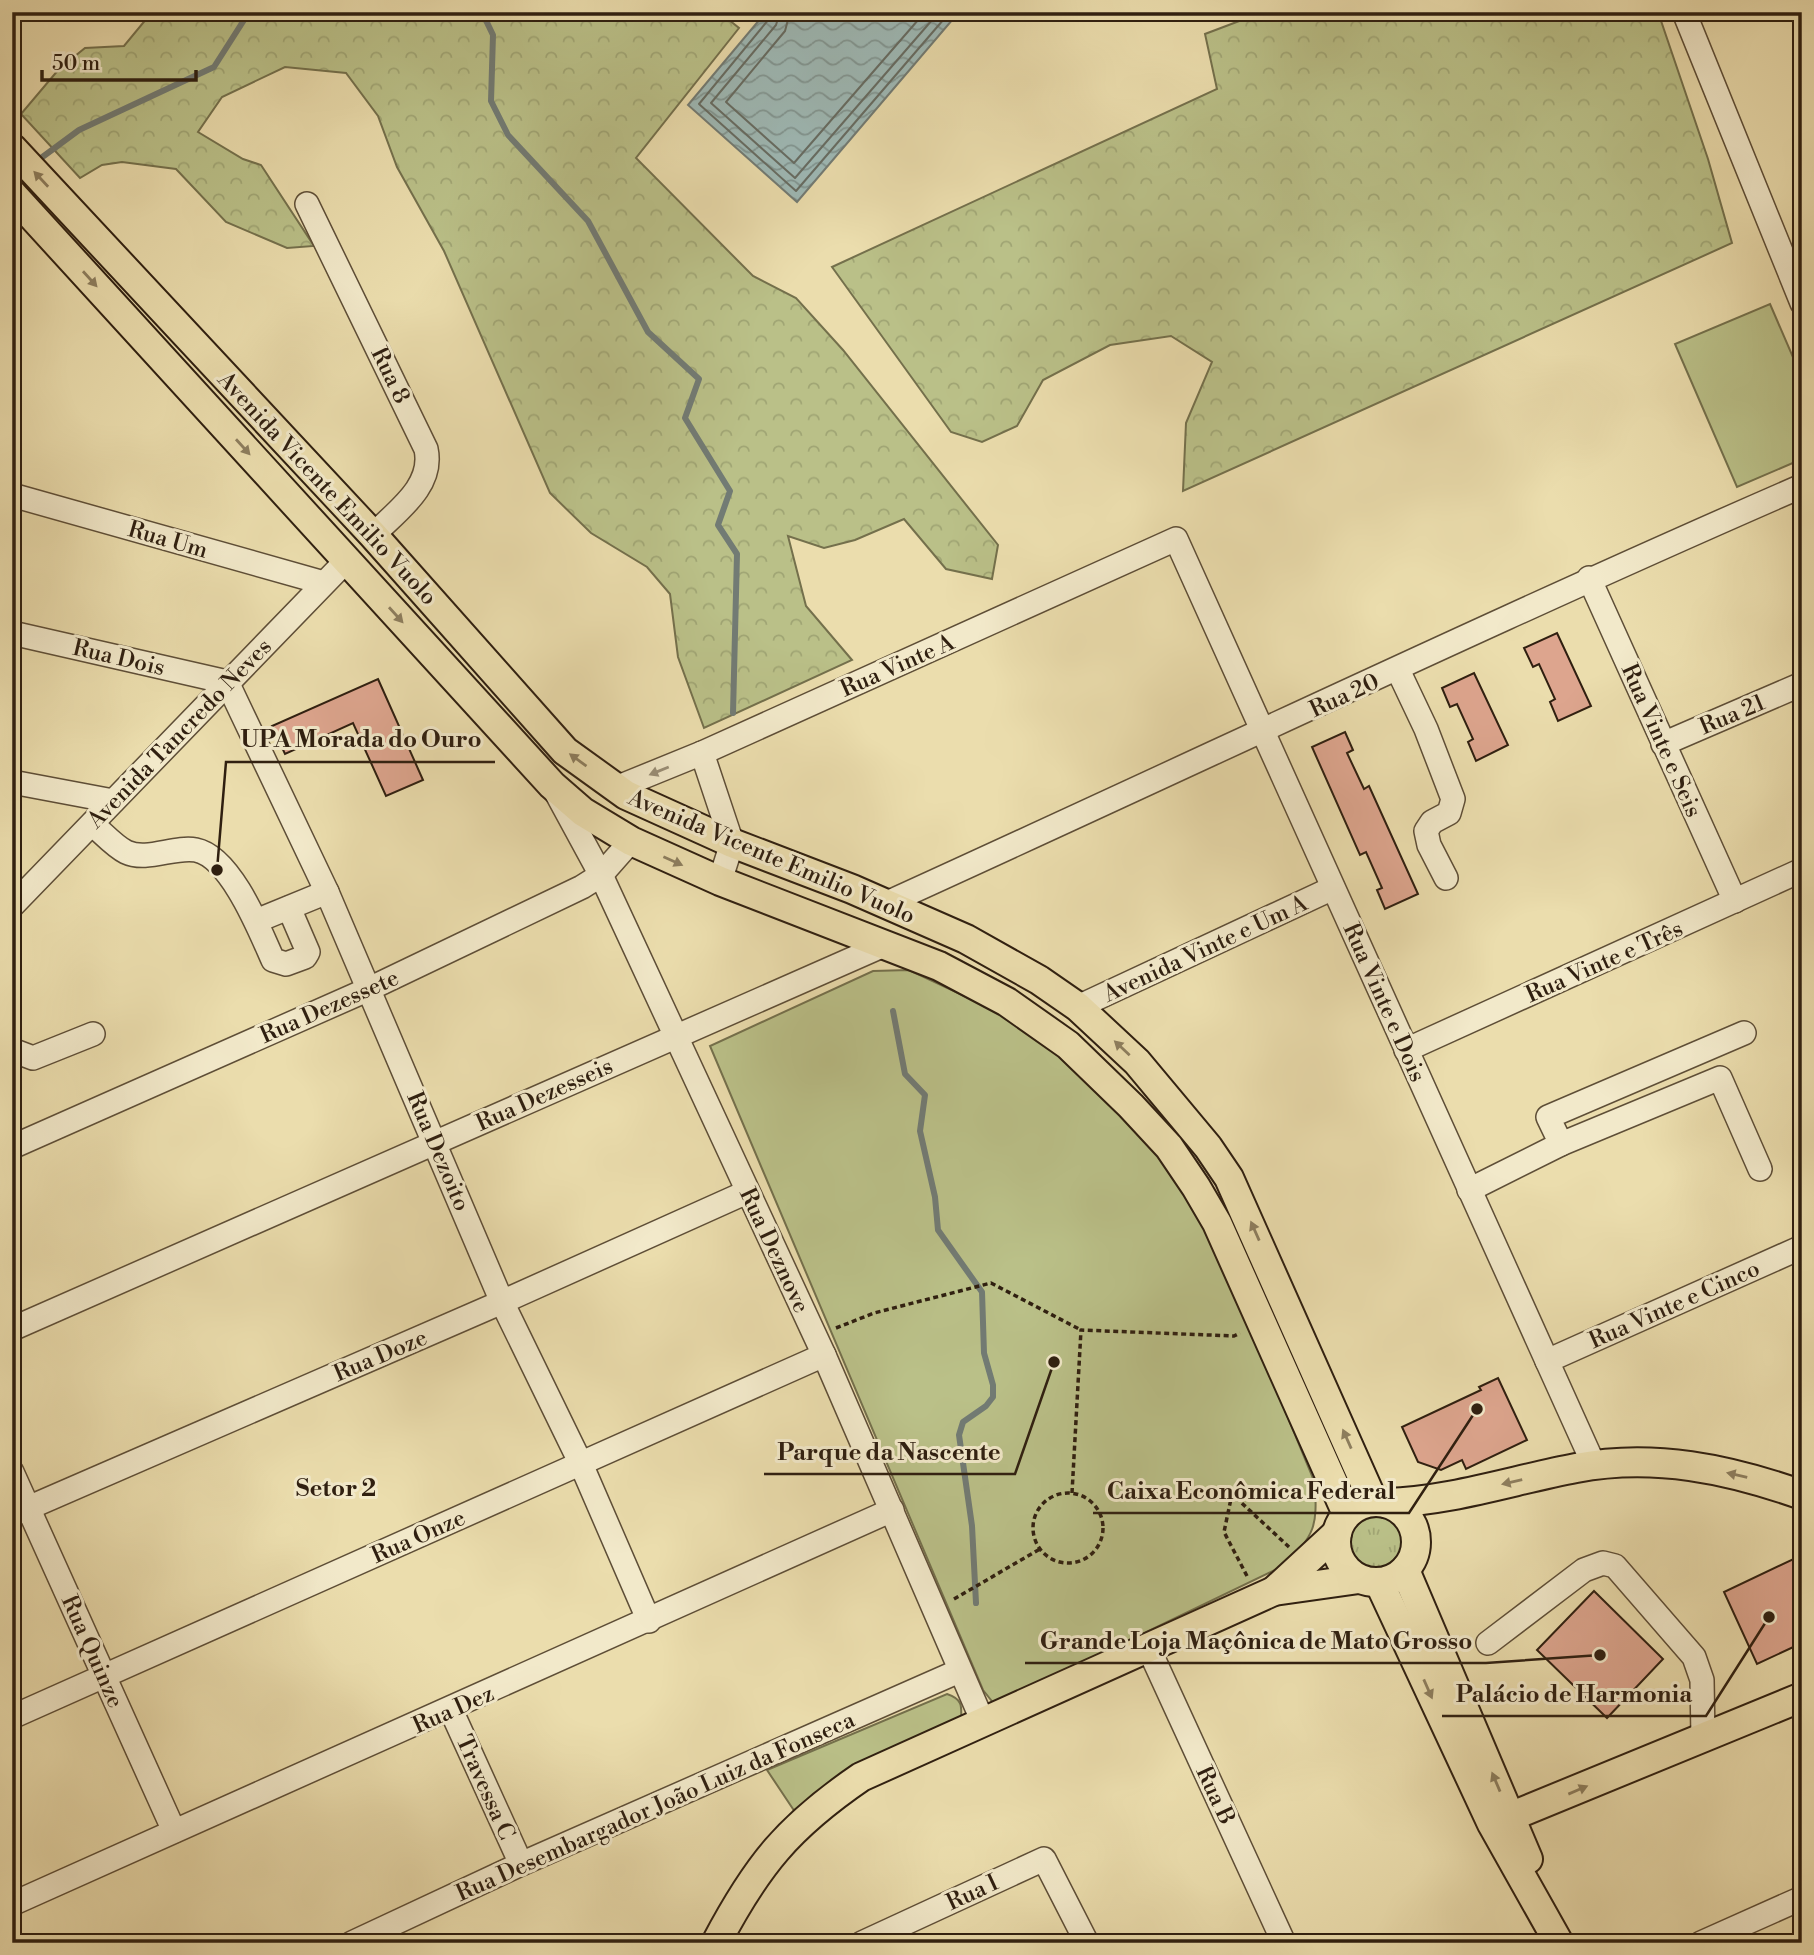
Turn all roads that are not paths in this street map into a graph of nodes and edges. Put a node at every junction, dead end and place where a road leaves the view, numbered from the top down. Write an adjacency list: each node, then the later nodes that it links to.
1 (1684, 12): 5 (street)
2 (12, 148): 8 (main road, Avenida Vicente Emilio Vuolo, one-way to 2)
3 (12, 194): 10 (main road, Avenida Vicente Emilio Vuolo, one-way to 10)
4 (307, 204): 8 (street, Rua 8)
5 (1802, 303)
6 (1802, 486): 11 (street, Rua 20)
7 (12, 495): 12 (street, Rua Um)
8 (373, 536): 22 (main road, Avenida Vicente Emilio Vuolo, one-way to 8)
9 (1176, 540): 17 (street, Rua Vinte e Dois); 19 (street, Rua Vinte A)
10 (347, 560): 12 (street, Avenida Tancredo Neves); 21 (main road, Avenida Vicente Emilio Vuolo, one-way to 21)
11 (1589, 578): 14 (street, Rua 20); 18 (street, Rua Vinte e Seis)
12 (324, 583): 15 (street, Avenida Tancredo Neves)
13 (12, 633): 15 (street, Rua Dois)
14 (1398, 670): 17 (street, Rua 20); 29 (street)
15 (227, 682): 23 (street, Avenida Tancredo Neves); 32 (street, Rua Dezoito)
16 (1802, 684): 18 (street, Rua 21)
17 (1263, 732): 31 (street, Rua Vinte e Dois); 34 (street, Rua 20)
18 (1663, 744): 33 (street, Rua Vinte e Seis)
19 (702, 753): 22 (street, Rua Vinte A, one-way to 22); 26 (street)
20 (12, 782): 23 (street)
21 (552, 785): 25 (main road, Avenida Vicente Emilio Vuolo); 28 (street, Rua Deznove)
22 (616, 788): 26 (main road, Avenida Vicente Emilio Vuolo)
23 (113, 801): 24 (street, Avenida Tancredo Neves)
24 (92, 824): 35 (street, Avenida Tancredo Neves); 37 (street)
25 (631, 841): 28 (street, Rua Dezessete); 30 (main road, Avenida Vicente Emilio Vuolo, one-way to 30)
26 (732, 843): 30 (street); 34 (main road, Avenida Vicente Emilio Vuolo)
27 (1802, 870): 33 (street, Rua Vinte e Três)
28 (601, 875): 39 (street, Rua Dezessete); 43 (street, Rua Deznove)
29 (1446, 878)
30 (720, 881): 38 (main road, Avenida Vicente Emilio Vuolo)
31 (1333, 888): 40 (street, Avenida Vinte e Um A); 45 (street, Rua Vinte e Dois)
32 (327, 892): 36 (street); 39 (street, Rua Dezoito)
33 (1735, 901): 45 (street, Rua Vinte e Três)
34 (886, 904): 40 (main road, Avenida Vicente Emilio Vuolo)
35 (12, 906)
36 (289, 908): 37 (street); 37 (street)
37 (256, 921)
38 (884, 945): 43 (street, Rua Dezesseis); 64 (main road, Avenida Vicente Emilio Vuolo)
39 (369, 989): 46 (street, Rua Dezoito); 48 (street, Rua Dezessete)
40 (1078, 1007): 61 (main road, Avenida Vicente Emilio Vuolo, one-way to 40)
41 (1744, 1033): 47 (street)
42 (93, 1034): 44 (street)
43 (676, 1037): 46 (street, Rua Dezesseis); 51 (street, Rua Deznove)
44 (12, 1050)
45 (1406, 1050): 50 (street, Rua Vinte e Dois)
46 (436, 1142): 53 (street, Rua Dezoito); 54 (street, Rua Dezesseis)
47 (1561, 1144): 49 (street); 50 (street)
48 (12, 1147)
49 (1760, 1169)
50 (1469, 1190): 56 (street, Rua Vinte e Dois)
51 (747, 1192): 53 (street, Rua Doze); 55 (street, Rua Deznove)
52 (1802, 1247): 56 (street, Rua Vinte e Cinco)
53 (502, 1302): 57 (street, Rua Dezoito); 63 (street, Rua Doze)
54 (12, 1329)
55 (820, 1346): 57 (street, Rua Onze); 62 (street, Rua Deznove)
56 (1547, 1361): 58 (street, Rua Vinte e Dois)
57 (581, 1464): 68 (street, Rua Dezoito); 72 (street, Rua Onze)
58 (1594, 1465): 60 (main road, one-way to 58); 61 (main road, one-way to 61)
59 (12, 1472): 63 (street, Rua Quinze)
60 (1802, 1495)
61 (1380, 1502): 64 (main road); 65 (main road)
62 (892, 1510): 68 (street, Rua Dez); 71 (street, Rua Deznove)
63 (20, 1511): 72 (street, Rua Quinze)
64 (1342, 1524): 66 (main road); 67 (main road)
65 (1405, 1570): 66 (main road); 78 (main road, one-way to 65)
66 (1369, 1581): 67 (main road); 78 (main road, one-way to 78)
67 (1266, 1595): 70 (main road)
68 (649, 1621): 74 (street, Rua Dez)
69 (1489, 1643): 77 (street)
70 (1148, 1647): 76 (main road); 87 (street, Rua B)
71 (959, 1671): 76 (street, Rua Deznove); 80 (street, Rua Desembargador João Luiz da Fonseca)
72 (104, 1676): 75 (street, Rua Onze); 79 (street, Rua Quinze)
73 (1802, 1697): 77 (main road)
74 (451, 1710): 79 (street, Rua Dez); 80 (street, Travessa C)
75 (12, 1717)
76 (984, 1722): 84 (main road)
77 (1703, 1738): 78 (main road, one-way to 77)
78 (1502, 1821): 88 (main road)
79 (174, 1831): 82 (street, Rua Dez)
80 (521, 1864): 83 (street, Rua Desembargador João Luiz da Fonseca)
81 (1802, 1898): 89 (street)
82 (12, 1904)
83 (352, 1943)
84 (716, 1943)
85 (862, 1943): 86 (street, Rua I)
86 (1087, 1943)
87 (1284, 1943)
88 (1559, 1943)
89 (1702, 1943)

